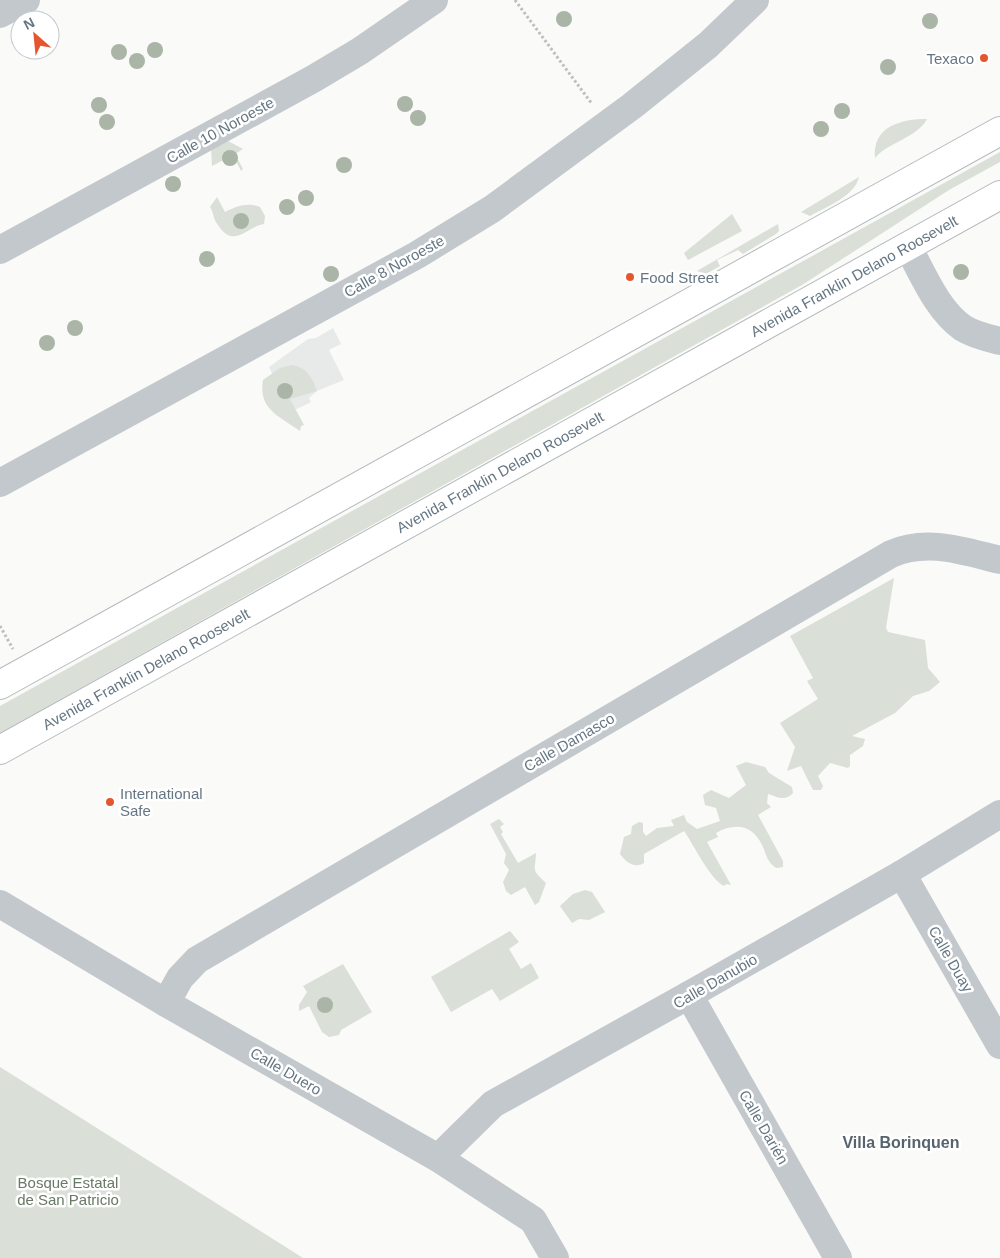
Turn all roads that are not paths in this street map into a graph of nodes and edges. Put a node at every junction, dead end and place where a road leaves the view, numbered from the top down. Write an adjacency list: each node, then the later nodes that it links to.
1 (26, 0): 4 (street)
2 (434, 0): 9 (street, Calle 10 Noroeste)
3 (755, 0): 11 (street, Calle 8 Noroeste)
4 (0, 14)
5 (1000, 125): 6 (main road)
6 (990, 137): 13 (main road)
7 (1000, 196): 8 (main road, Avenida Franklin Delano Roosevelt)
8 (908, 247): 10 (street); 14 (main road, Avenida Franklin Delano Roosevelt)
9 (0, 250)
10 (1000, 341)
11 (0, 483)
12 (1000, 560): 19 (street, Calle Damasco)
13 (0, 685)
14 (0, 750)
15 (1000, 814): 16 (street, Calle Danubio)
16 (902, 874): 18 (street, Calle Danubio); 20 (street, Calle Duay)
17 (0, 904): 19 (street, Calle Duero)
18 (690, 995): 21 (street, Calle Danubio); 23 (street, Calle Darién)
19 (166, 1003): 21 (street, Calle Duero)
20 (1000, 1045)
21 (438, 1158): 22 (street, Calle Duero)
22 (555, 1258)
23 (838, 1258)

